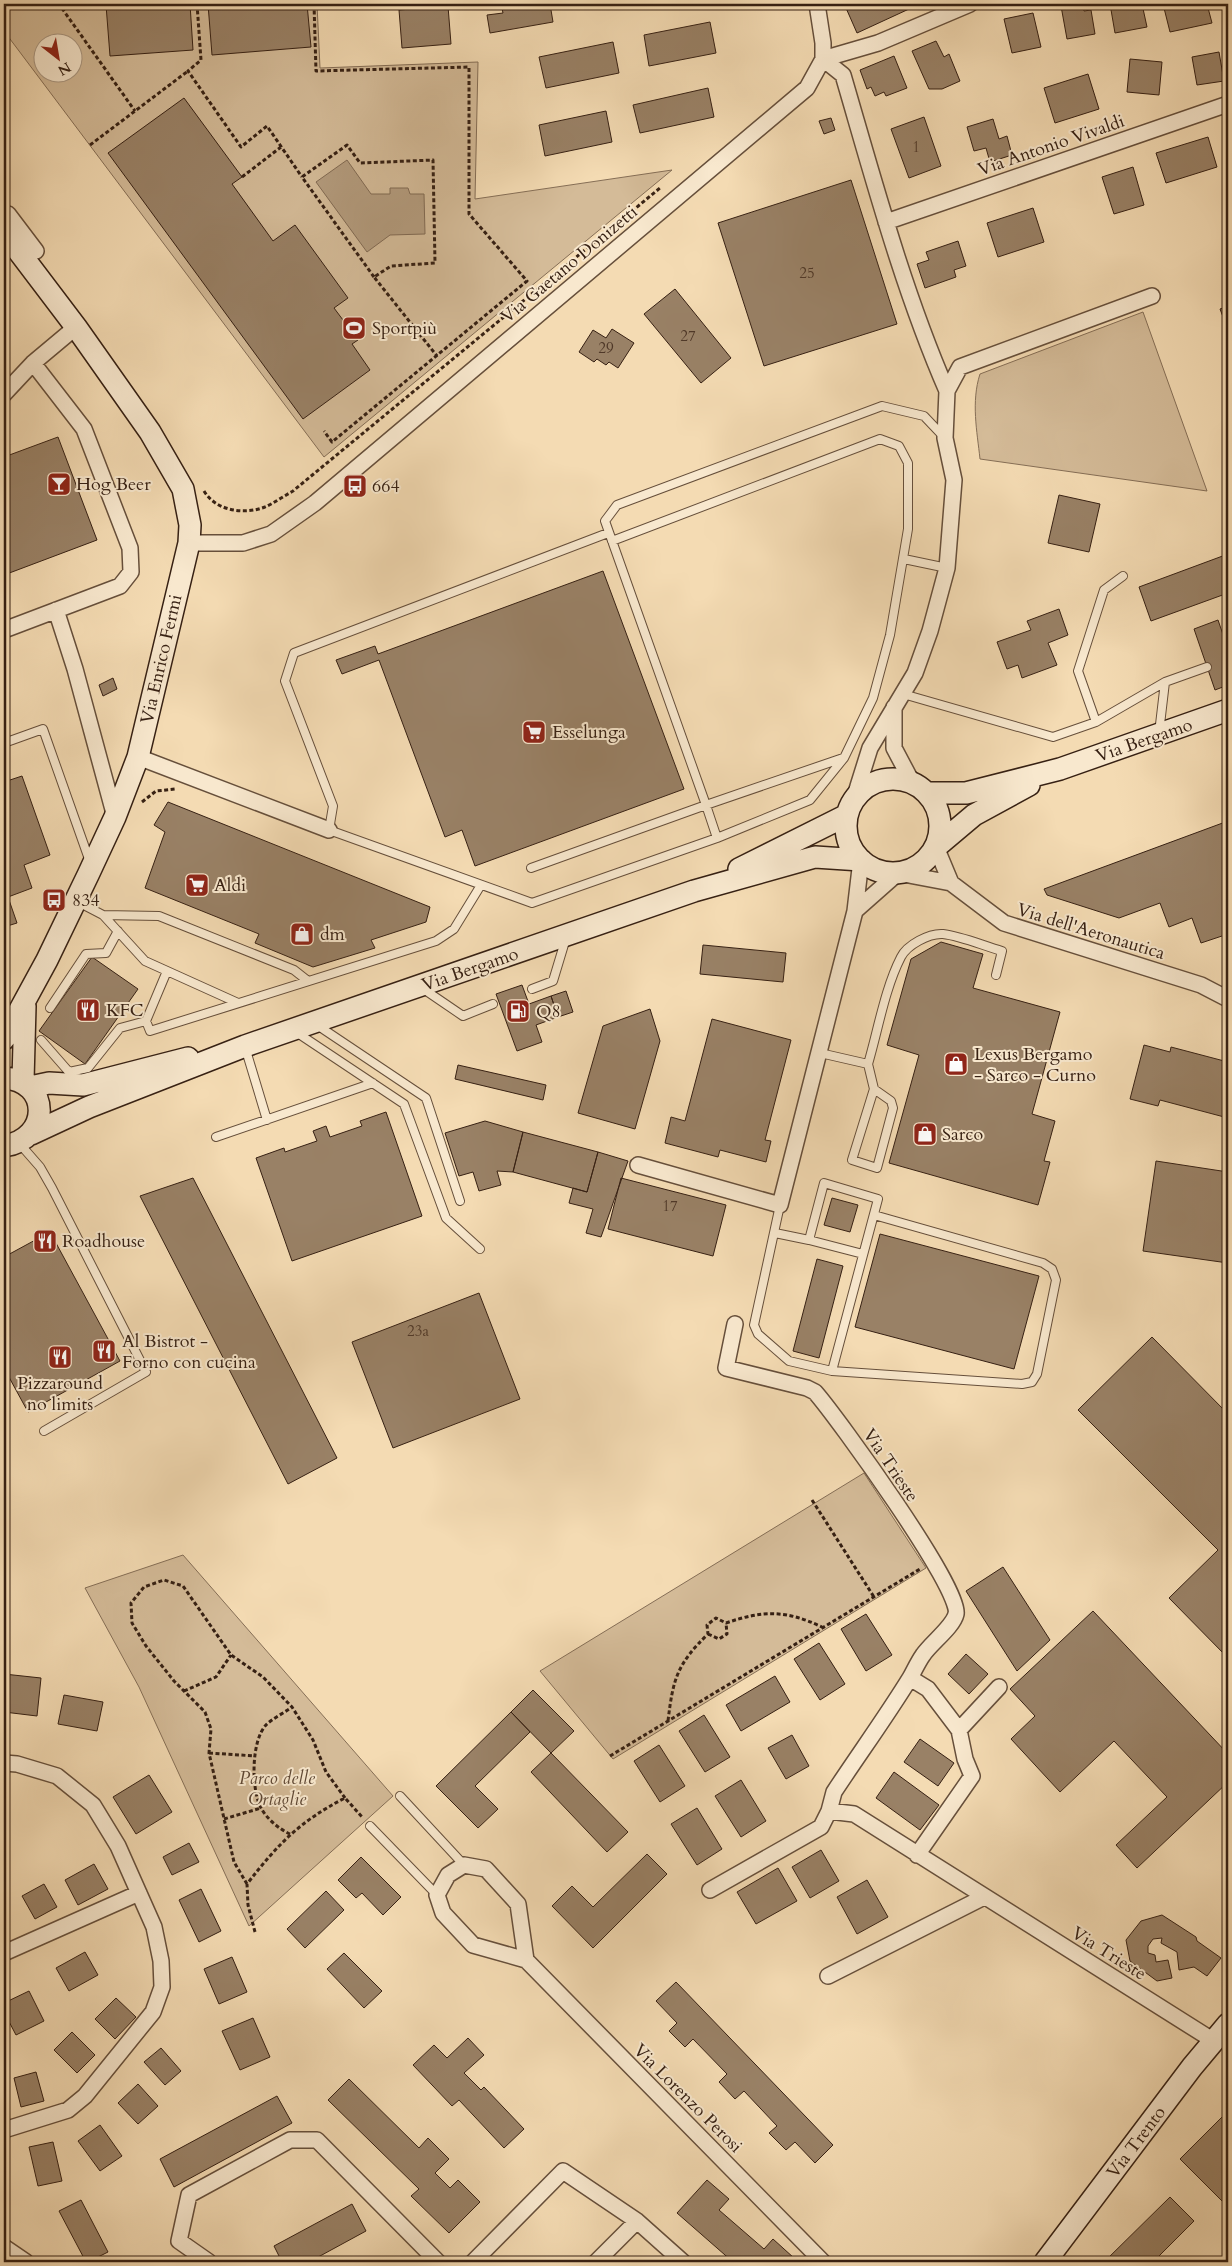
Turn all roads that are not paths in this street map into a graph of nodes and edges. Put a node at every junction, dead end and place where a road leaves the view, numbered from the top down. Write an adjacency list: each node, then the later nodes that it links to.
1 (817, 4): 3 (street)
2 (970, 4): 3 (street)
3 (823, 59): 5 (street); 16 (street, Via Gaetano Donizetti)
4 (1228, 104): 5 (street, Via Antonio Vivaldi)
5 (886, 222): 11 (street)
6 (6, 223): 7 (street); 9 (main road, Via Enrico Fermi)
7 (36, 251)
8 (1152, 296): 11 (street)
9 (76, 327): 10 (street); 16 (main road, Via Enrico Fermi)
10 (34, 363): 12 (street); 20 (street)
11 (947, 392): 13 (street)
12 (4, 394)
13 (945, 438): 14 (lane); 18 (street)
14 (608, 532): 15 (lane); 36 (lane)
15 (612, 541): 17 (lane); 33 (lane)
16 (189, 543): 29 (main road, Via Enrico Fermi)
17 (904, 560): 18 (lane); 30 (lane)
18 (947, 568): 24 (street)
19 (1123, 576): 26 (lane)
20 (56, 610): 21 (street); 35 (street)
21 (4, 630)
22 (1207, 667): 23 (lane)
23 (1165, 682): 26 (lane); 27 (lane)
24 (898, 700): 26 (lane); 32 (street); 34 (street)
25 (1228, 710): 27 (main road, Via Bergamo)
26 (1096, 722)
27 (1159, 734): 31 (main road, Via Bergamo)
28 (4, 743): 40 (lane)
29 (138, 757): 35 (main road, Via Enrico Fermi); 36 (street)
30 (844, 758): 33 (lane); 37 (lane)
31 (1060, 769): 32 (main road, Via Bergamo); 38 (main road, Via Bergamo)
32 (920, 788): 34 (main road); 38 (main road)
33 (706, 805): 37 (lane); 41 (lane)
34 (850, 807): 39 (main road); 45 (main road, Via Bergamo)
35 (115, 817): 40 (main road, Via Enrico Fermi)
36 (329, 830): 44 (lane)
37 (717, 838): 44 (lane)
38 (936, 847): 42 (main road); 43 (street)
39 (861, 860): 42 (main road); 45 (main road, Via Bergamo); 47 (street)
40 (92, 866): 46 (main road, Via Enrico Fermi)
41 (531, 868)
42 (898, 873): 43 (street, Via dell'Aeronautica); 47 (street)
43 (951, 883): 56 (street, Via dell'Aeronautica)
44 (481, 885): 53 (lane)
45 (694, 891): 50 (main road, Via Bergamo)
46 (75, 901): 48 (lane); 57 (main road, Via Enrico Fermi)
47 (855, 912): 67 (street)
48 (103, 915): 49 (lane); 53 (lane)
49 (118, 931): 51 (lane); 60 (lane)
50 (567, 934): 54 (main road, Via Bergamo); 55 (lane)
51 (167, 971): 58 (lane); 61 (lane)
52 (996, 975): 68 (lane)
53 (308, 981): 58 (lane)
54 (420, 986): 59 (lane); 62 (main road, Via Bergamo)
55 (532, 989)
56 (1228, 999)
57 (25, 1001): 64 (main road, Via Enrico Fermi); 69 (main road, Via Enrico Fermi)
58 (238, 1003): 61 (lane)
59 (493, 1004)
60 (50, 1008)
61 (146, 1021): 65 (lane)
62 (313, 1023): 63 (main road, Via Bergamo); 76 (lane)
63 (293, 1030): 66 (main road, Via Bergamo); 70 (lane)
64 (4, 1039)
65 (41, 1040)
66 (245, 1046): 69 (main road, Via Bergamo); 72 (lane); 74 (main road, Via Bergamo)
67 (820, 1053): 68 (lane); 77 (street)
68 (868, 1064): 71 (lane)
69 (19, 1082): 74 (main road)
70 (373, 1083): 72 (lane); 81 (lane)
71 (874, 1090): 71 (lane)
72 (267, 1120): 73 (lane)
73 (216, 1137)
74 (18, 1141): 85 (lane)
75 (638, 1164): 77 (street)
76 (460, 1201)
77 (780, 1205): 79 (lane)
78 (874, 1215): 80 (lane); 82 (lane); 84 (lane)
79 (775, 1233): 80 (lane); 84 (lane)
80 (809, 1240): 82 (lane)
81 (480, 1249)
82 (863, 1254): 84 (lane)
83 (735, 1324): 86 (street, Via Trieste)
84 (832, 1371)
85 (44, 1431)
86 (910, 1678): 88 (street); 91 (street, Via Trieste)
87 (999, 1687): 88 (street)
88 (958, 1730): 93 (street)
89 (4, 1762): 96 (street)
90 (400, 1796): 94 (lane)
91 (829, 1811): 93 (street, Via Trieste); 95 (street, Via Trieste)
92 (370, 1826): 97 (lane)
93 (917, 1855): 98 (street, Via Trieste)
94 (464, 1865): 97 (street); 100 (street)
95 (710, 1890)
96 (139, 1893): 99 (street); 104 (street)
97 (437, 1895): 100 (street, Via Lorenzo Perosi)
98 (984, 1897): 101 (street); 103 (street, Via Trieste)
99 (8, 1948)
100 (526, 1960): 113 (street, Via Lorenzo Perosi)
101 (828, 1976)
102 (1228, 2024): 103 (main road, Via Trento)
103 (1214, 2041): 114 (main road, Via Trento)
104 (4, 2130)
105 (637, 2221): 110 (street); 111 (street); 112 (street)
106 (4, 2247): 107 (street)
107 (26, 2262)
108 (209, 2262): 109 (street)
109 (438, 2262)
110 (473, 2262)
111 (596, 2262)
112 (683, 2262)
113 (823, 2262)
114 (1045, 2262)

